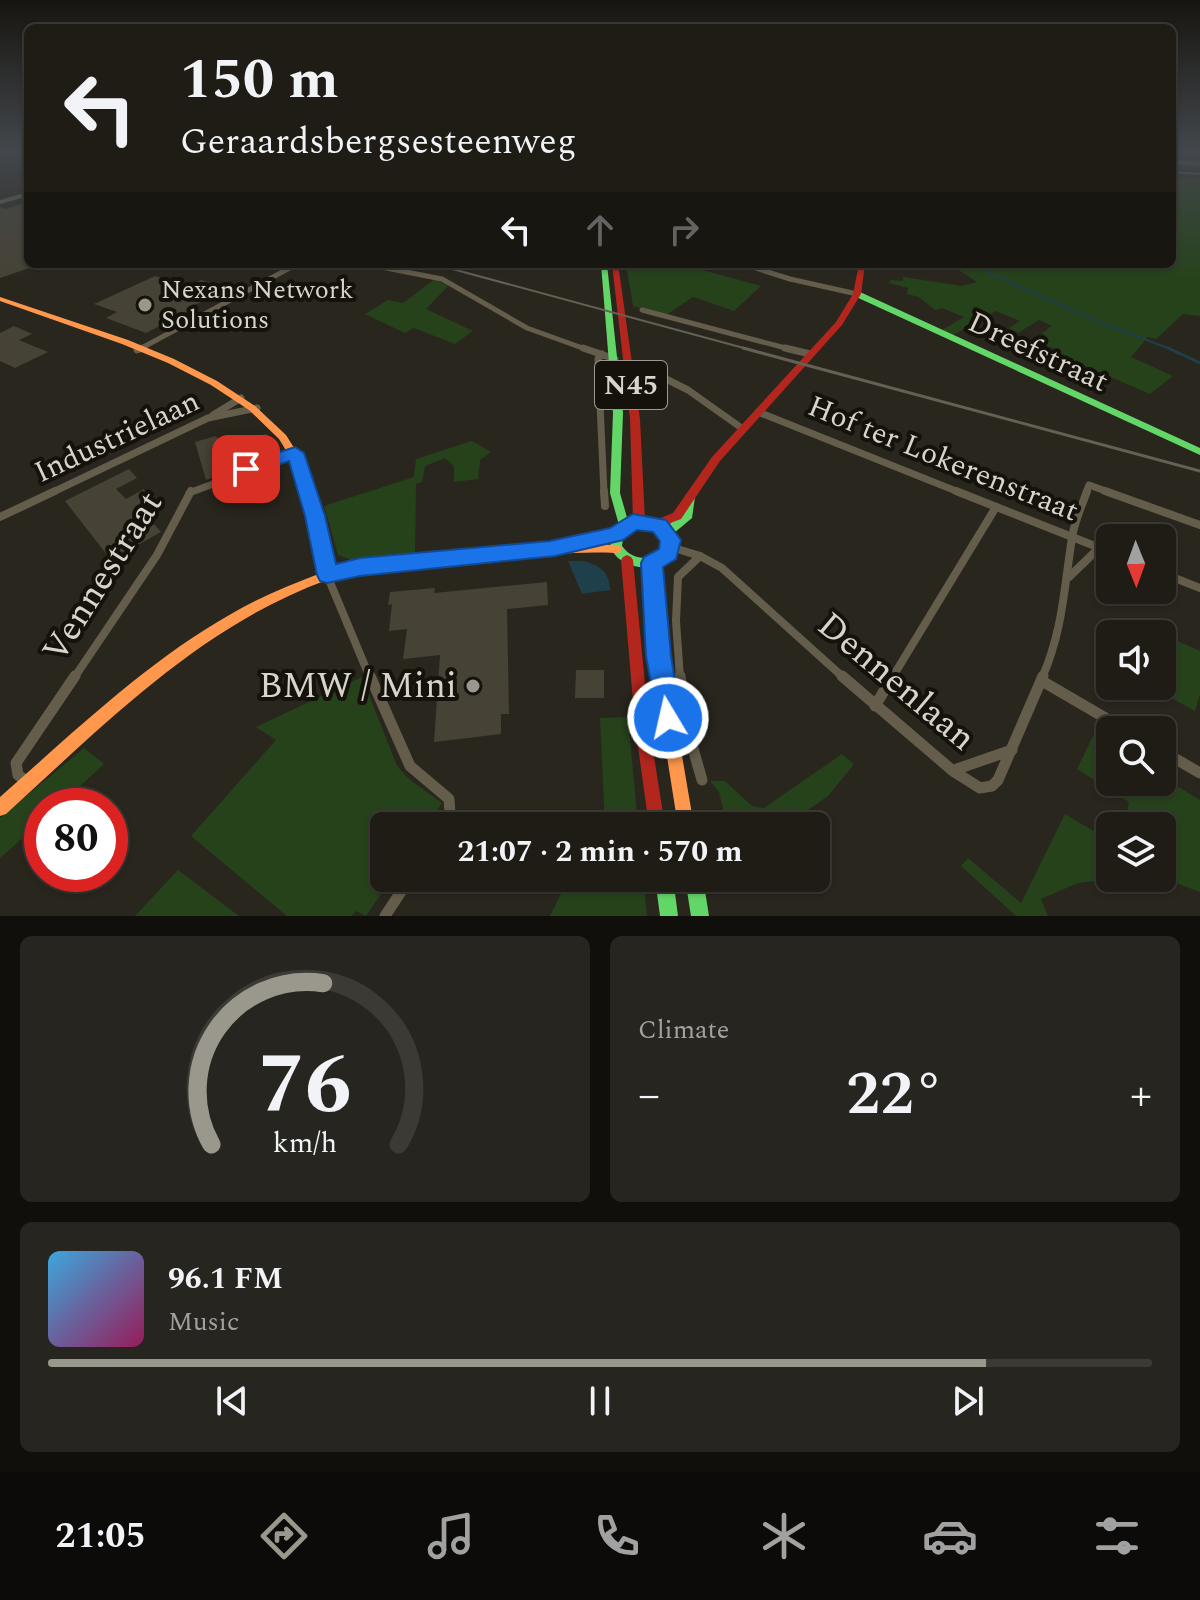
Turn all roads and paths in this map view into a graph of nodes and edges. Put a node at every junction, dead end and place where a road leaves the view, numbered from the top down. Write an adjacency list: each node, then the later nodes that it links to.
1 (24, 197): 2 (street)
2 (0, 204)
3 (290, 268): 12 (street)
4 (386, 268): 13 (street)
5 (604, 268): 14 (main road, N45)
6 (616, 268): 28 (main road, N45)
7 (756, 268): 9 (street)
8 (861, 268): 9 (main road)
9 (857, 294): 15 (main road); 22 (main road, Dreefstraat)
10 (0, 299): 12 (main road, Industrielaan)
11 (642, 310): 15 (street)
12 (136, 350): 17 (main road, Industrielaan)
13 (602, 354): 14 (street); 25 (street)
14 (614, 354): 30 (main road, N45)
15 (810, 354): 19 (main road)
16 (646, 369): 21 (street)
17 (241, 398): 18 (main road, Industrielaan); 20 (street)
18 (257, 408): 20 (street, Industrielaan); 23 (main road, Industrielaan)
19 (758, 412): 21 (main road); 26 (street, Hof ter Lokerenstraat)
20 (208, 418): 27 (street, Industrielaan)
21 (743, 429): 24 (main road)
22 (1200, 452)
23 (295, 453): 43 (main road, Industrielaan); 55 (street, Vennestraat)
24 (690, 497): 29 (main road); 32 (main road)
25 (605, 506)
26 (996, 507): 34 (street, Hof ter Lokerenstraat); 48 (street)
27 (0, 517)
28 (639, 521): 29 (main road); 30 (main road)
29 (657, 524): 32 (main road)
30 (624, 525): 33 (main road)
31 (1200, 525): 34 (street, Dennenlaan)
32 (668, 532): 35 (main road)
33 (615, 534): 37 (main road); 38 (main road)
34 (1072, 536): 36 (street, Hof ter Lokerenstraat); 44 (street, Dennenlaan)
35 (671, 547): 40 (street, Dennenlaan); 42 (main road)
36 (1096, 547)
37 (555, 548): 38 (main road); 43 (main road)
38 (616, 549): 41 (main road)
39 (1096, 551): 44 (street)
40 (700, 556): 48 (street, Dennenlaan); 54 (street)
41 (627, 560): 42 (main road); 58 (main road)
42 (652, 563): 59 (main road)
43 (327, 575): 55 (main road); 57 (street)
44 (1069, 577): 47 (street, Dennenlaan)
45 (1176, 579): 46 (street)
46 (1200, 588)
47 (1042, 681): 49 (street); 50 (street, Dennenlaan)
48 (875, 706): 52 (street, Dennenlaan)
49 (1102, 716)
50 (1012, 750): 52 (street); 52 (street, Dennenlaan)
51 (1176, 759): 53 (street)
52 (953, 771)
53 (1200, 773)
54 (702, 780)
55 (30, 783): 56 (main road)
56 (0, 808)
57 (451, 812)
58 (655, 812)
59 (684, 812)
60 (401, 892): 63 (street)
61 (666, 892): 64 (main road)
62 (696, 892): 65 (main road)
63 (385, 916)
64 (669, 916)
65 (700, 916)

